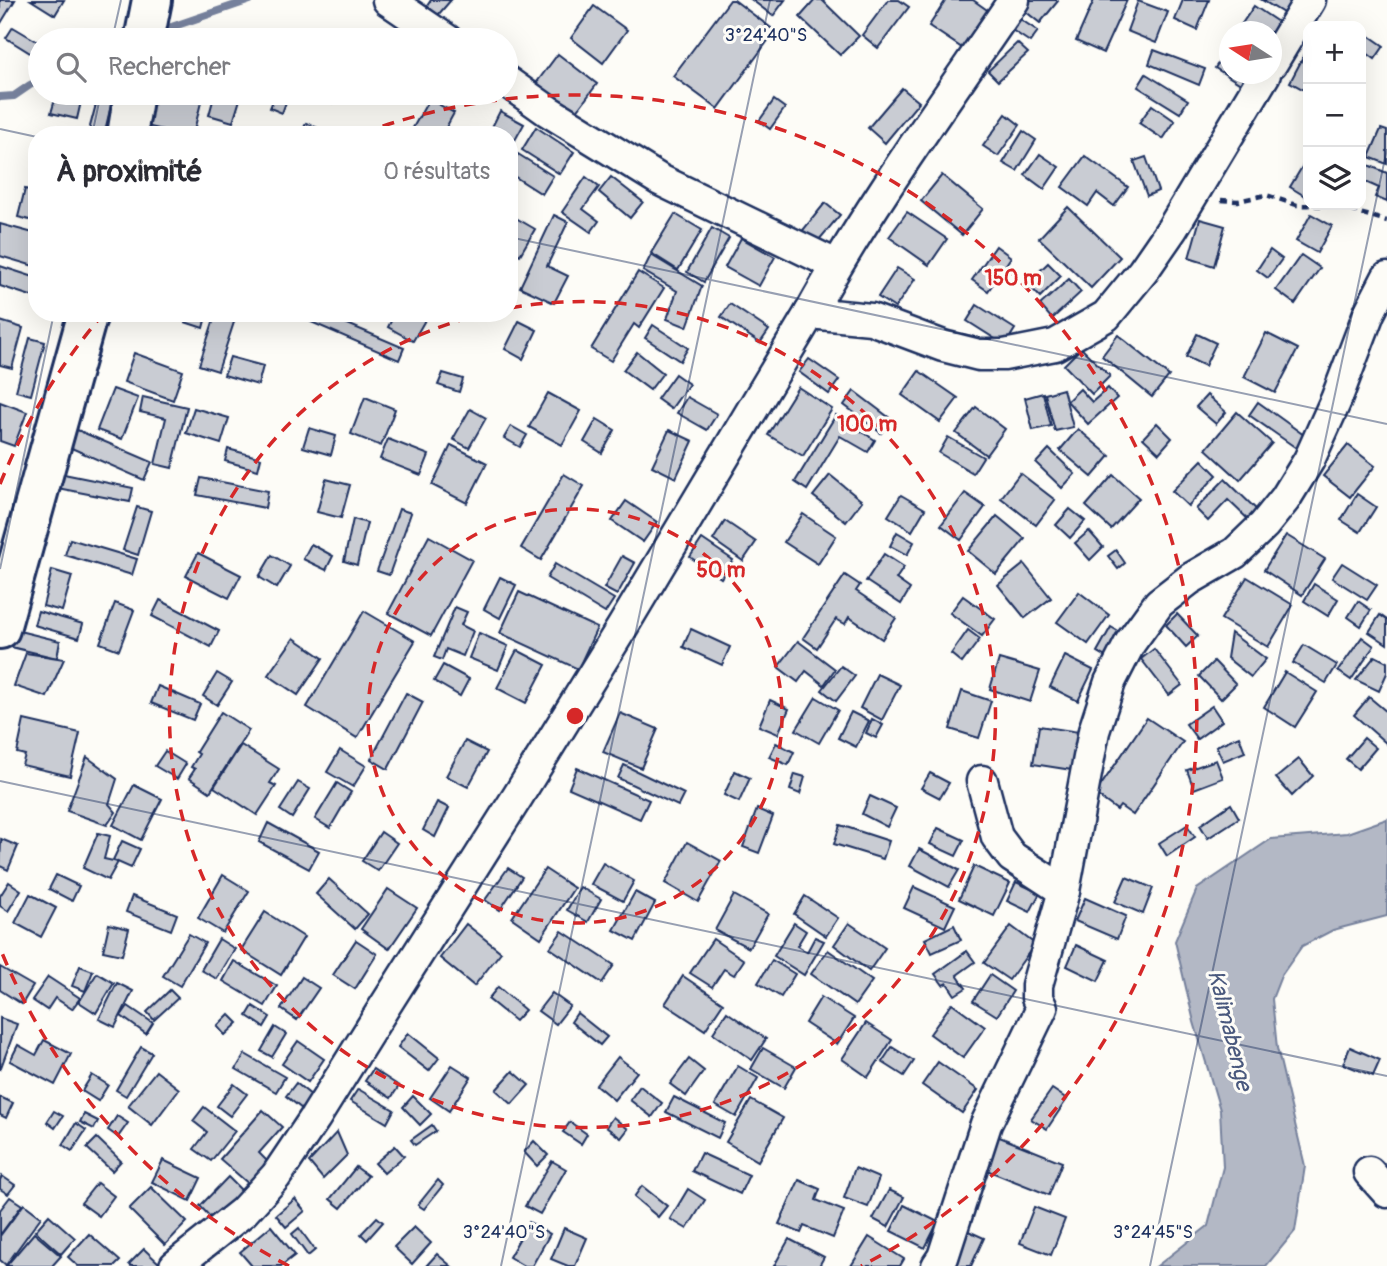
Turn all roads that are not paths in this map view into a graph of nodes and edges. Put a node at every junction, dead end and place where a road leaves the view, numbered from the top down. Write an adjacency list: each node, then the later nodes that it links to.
1 (388, 0): 4 (street)
2 (1013, 0): 10 (street)
3 (1310, 0): 5 (street)
4 (429, 28)
5 (1282, 47)
6 (1259, 84): 12 (street)
7 (518, 90): 10 (street)
8 (132, 105): 9 (street)
9 (128, 126)
10 (836, 265): 12 (street)
11 (1387, 278): 16 (street)
12 (810, 313): 17 (street)
13 (85, 322): 14 (street)
14 (0, 629)
15 (982, 781): 16 (street)
16 (1064, 891): 18 (street)
17 (175, 1266)
18 (937, 1266)

